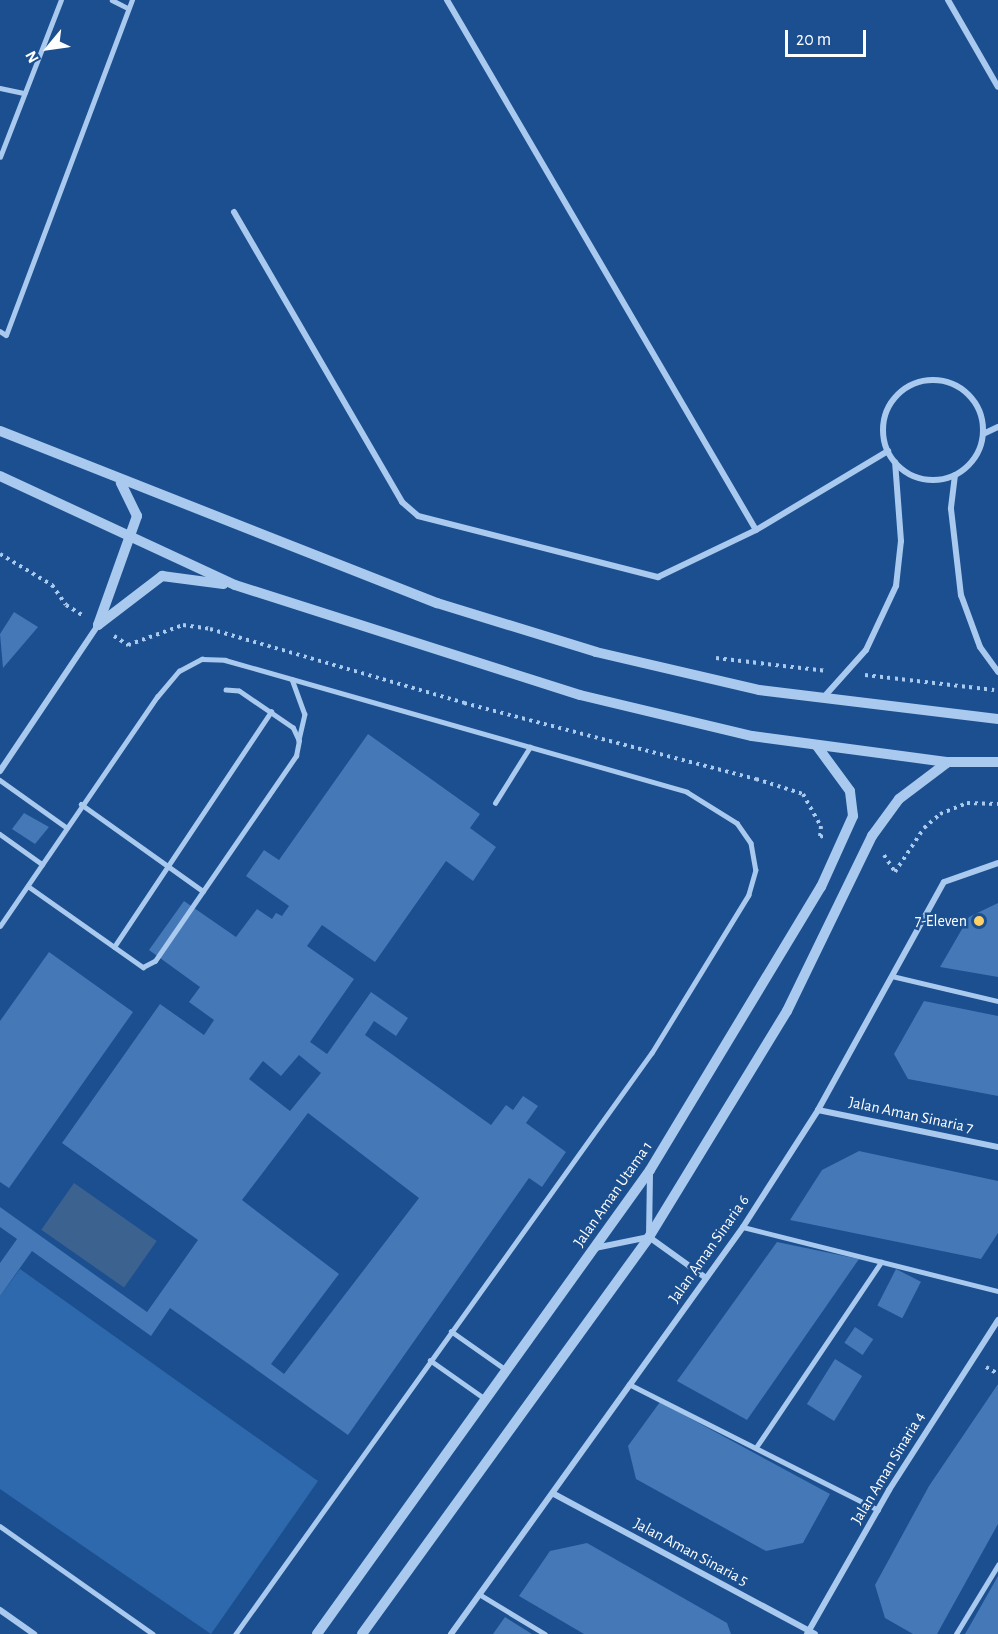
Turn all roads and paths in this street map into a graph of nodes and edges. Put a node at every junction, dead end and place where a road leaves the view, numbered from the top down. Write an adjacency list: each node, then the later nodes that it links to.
1 (62, 0): 9 (lane)
2 (112, 0): 6 (lane)
3 (132, 0): 6 (lane)
4 (447, 0): 21 (street)
5 (948, 0): 7 (street)
6 (128, 8): 12 (lane)
7 (998, 87)
8 (0, 88): 9 (lane)
9 (24, 93): 10 (lane)
10 (0, 157)
11 (234, 212): 21 (street)
12 (0, 331)
13 (998, 427): 15 (street)
14 (0, 431): 20 (street)
15 (983, 434): 16 (street); 18 (street)
16 (888, 451): 17 (street); 21 (street)
17 (895, 462): 18 (street); 28 (street)
18 (955, 475): 27 (street)
19 (0, 476): 22 (street)
20 (121, 483): 22 (street); 32 (street)
21 (756, 530)
22 (132, 537): 24 (street); 25 (street)
23 (0, 554): 25 (path)
24 (235, 585): 25 (street); 36 (street)
25 (98, 625): 40 (street); 45 (path)
26 (707, 657): 28 (path)
27 (998, 672)
28 (848, 673): 31 (path); 32 (street)
29 (292, 680): 35 (lane); 37 (lane); 43 (lane)
30 (226, 690): 33 (lane)
31 (998, 690)
32 (823, 698): 34 (street)
33 (271, 712): 35 (lane); 51 (lane)
34 (998, 719)
35 (299, 741): 53 (lane)
36 (817, 746): 38 (street); 45 (street)
37 (530, 747): 42 (lane); 68 (lane)
38 (948, 762): 39 (street); 48 (street)
39 (998, 762)
40 (0, 771)
41 (0, 780): 46 (lane)
42 (495, 803)
43 (81, 804): 46 (lane); 51 (lane)
44 (998, 804): 48 (path)
45 (851, 826): 60 (street, Jalan Aman Utama 1)
46 (66, 827): 50 (lane)
47 (0, 834): 50 (lane)
48 (872, 836): 62 (street)
49 (998, 863): 56 (street, Jalan Aman Sinaria 6)
50 (42, 864): 52 (lane)
51 (168, 866): 53 (lane); 55 (lane)
52 (28, 886): 54 (lane); 55 (lane)
53 (203, 891): 55 (lane)
54 (0, 926)
55 (114, 947)
56 (889, 976): 57 (lane); 58 (street, Jalan Aman Sinaria 6)
57 (998, 1001)
58 (818, 1110): 59 (street, Jalan Aman Sinaria 7); 61 (street, Jalan Aman Sinaria 6)
59 (998, 1147)
60 (651, 1170): 62 (street); 63 (street, Jalan Aman Utama 1)
61 (743, 1227): 64 (lane); 65 (street, Jalan Aman Sinaria 6)
62 (650, 1237): 63 (street); 65 (street); 85 (street)
63 (594, 1248): 70 (street, Jalan Aman Utama 1)
64 (881, 1262): 66 (lane); 73 (lane)
65 (706, 1278): 71 (street, Jalan Aman Sinaria 6)
66 (998, 1291)
67 (998, 1320): 75 (street, Jalan Aman Sinaria 4)
68 (451, 1331): 69 (lane); 70 (lane)
69 (430, 1360): 72 (lane); 83 (lane)
70 (507, 1370): 72 (street, Jalan Aman Utama 1)
71 (629, 1384): 73 (lane); 74 (street, Jalan Aman Sinaria 6)
72 (487, 1400): 84 (street, Jalan Aman Utama 1)
73 (757, 1446): 75 (lane)
74 (554, 1494): 78 (street, Jalan Aman Sinaria 6); 80 (street, Jalan Aman Sinaria 5)
75 (878, 1510): 80 (street, Jalan Aman Sinaria 4)
76 (0, 1526): 82 (lane)
77 (998, 1564): 88 (lane)
78 (479, 1594): 86 (street, Jalan Aman Sinaria 6); 87 (lane)
79 (0, 1610): 81 (street)
80 (810, 1633)
81 (34, 1634)
82 (153, 1634)
83 (236, 1634)
84 (317, 1634)
85 (362, 1634)
86 (451, 1634)
87 (545, 1634)
88 (956, 1634)

